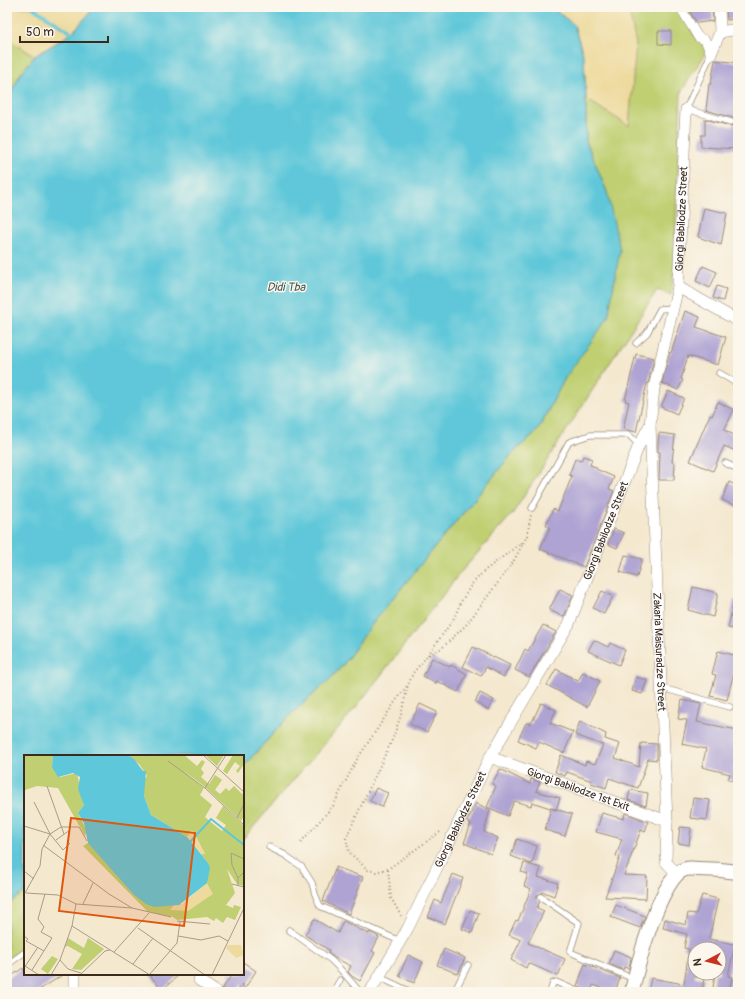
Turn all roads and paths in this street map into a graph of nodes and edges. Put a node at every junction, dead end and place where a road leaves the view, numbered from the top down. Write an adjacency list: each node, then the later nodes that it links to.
1 (680, 7): 5 (street)
2 (719, 7): 4 (street)
3 (738, 29): 4 (street)
4 (720, 32): 5 (street, Giorgi Babilodze Street)
5 (711, 54): 6 (lane, Giorgi Babilodze Street)
6 (686, 109): 7 (lane); 8 (street, Giorgi Babilodze Street)
7 (731, 122)
8 (678, 287): 9 (street, Giorgi Babilodze Street); 10 (street)
9 (673, 308): 11 (lane); 14 (street, Giorgi Babilodze Street)
10 (738, 321)
11 (636, 343)
12 (719, 373): 13 (lane)
13 (738, 384)
14 (650, 425): 15 (street, Giorgi Babilodze Street); 22 (street, Zakaria Maisuradze Street)
15 (639, 445): 18 (lane); 24 (street, Giorgi Babilodze Street)
16 (725, 463): 17 (lane)
17 (738, 469)
18 (532, 508): 19 (path)
19 (525, 540): 20 (path); 20 (path)
20 (427, 656): 21 (path)
21 (408, 685): 27 (path); 29 (path)
22 (662, 688): 23 (lane); 25 (street, Zakaria Maisuradze Street)
23 (730, 707)
24 (490, 757): 25 (street, Giorgi Babilodze 1st Exit); 33 (street, Giorgi Babilodze Street)
25 (667, 821): 31 (street, Zakaria Maisuradze Street)
26 (442, 831): 29 (path)
27 (301, 842)
28 (269, 847): 35 (lane)
29 (388, 869): 33 (path)
30 (738, 872): 31 (street)
31 (677, 874): 43 (street)
32 (541, 897): 43 (lane)
33 (408, 928): 35 (street, Giorgi Babilodze Street)
34 (289, 930): 47 (lane)
35 (400, 941): 40 (street, Giorgi Babilodze Street)
36 (24, 953): 37 (lane)
37 (7, 965)
38 (468, 965): 50 (lane)
39 (75, 975): 44 (street)
40 (379, 977): 48 (street, Giorgi Babilodze Street); 49 (lane)
41 (199, 980): 45 (street)
42 (340, 980): 46 (lane)
43 (633, 985)
44 (75, 992)
45 (216, 992)
46 (332, 992)
47 (360, 992)
48 (370, 992)
49 (411, 992)
50 (454, 992)
51 (550, 992): 52 (lane)
52 (579, 992)

